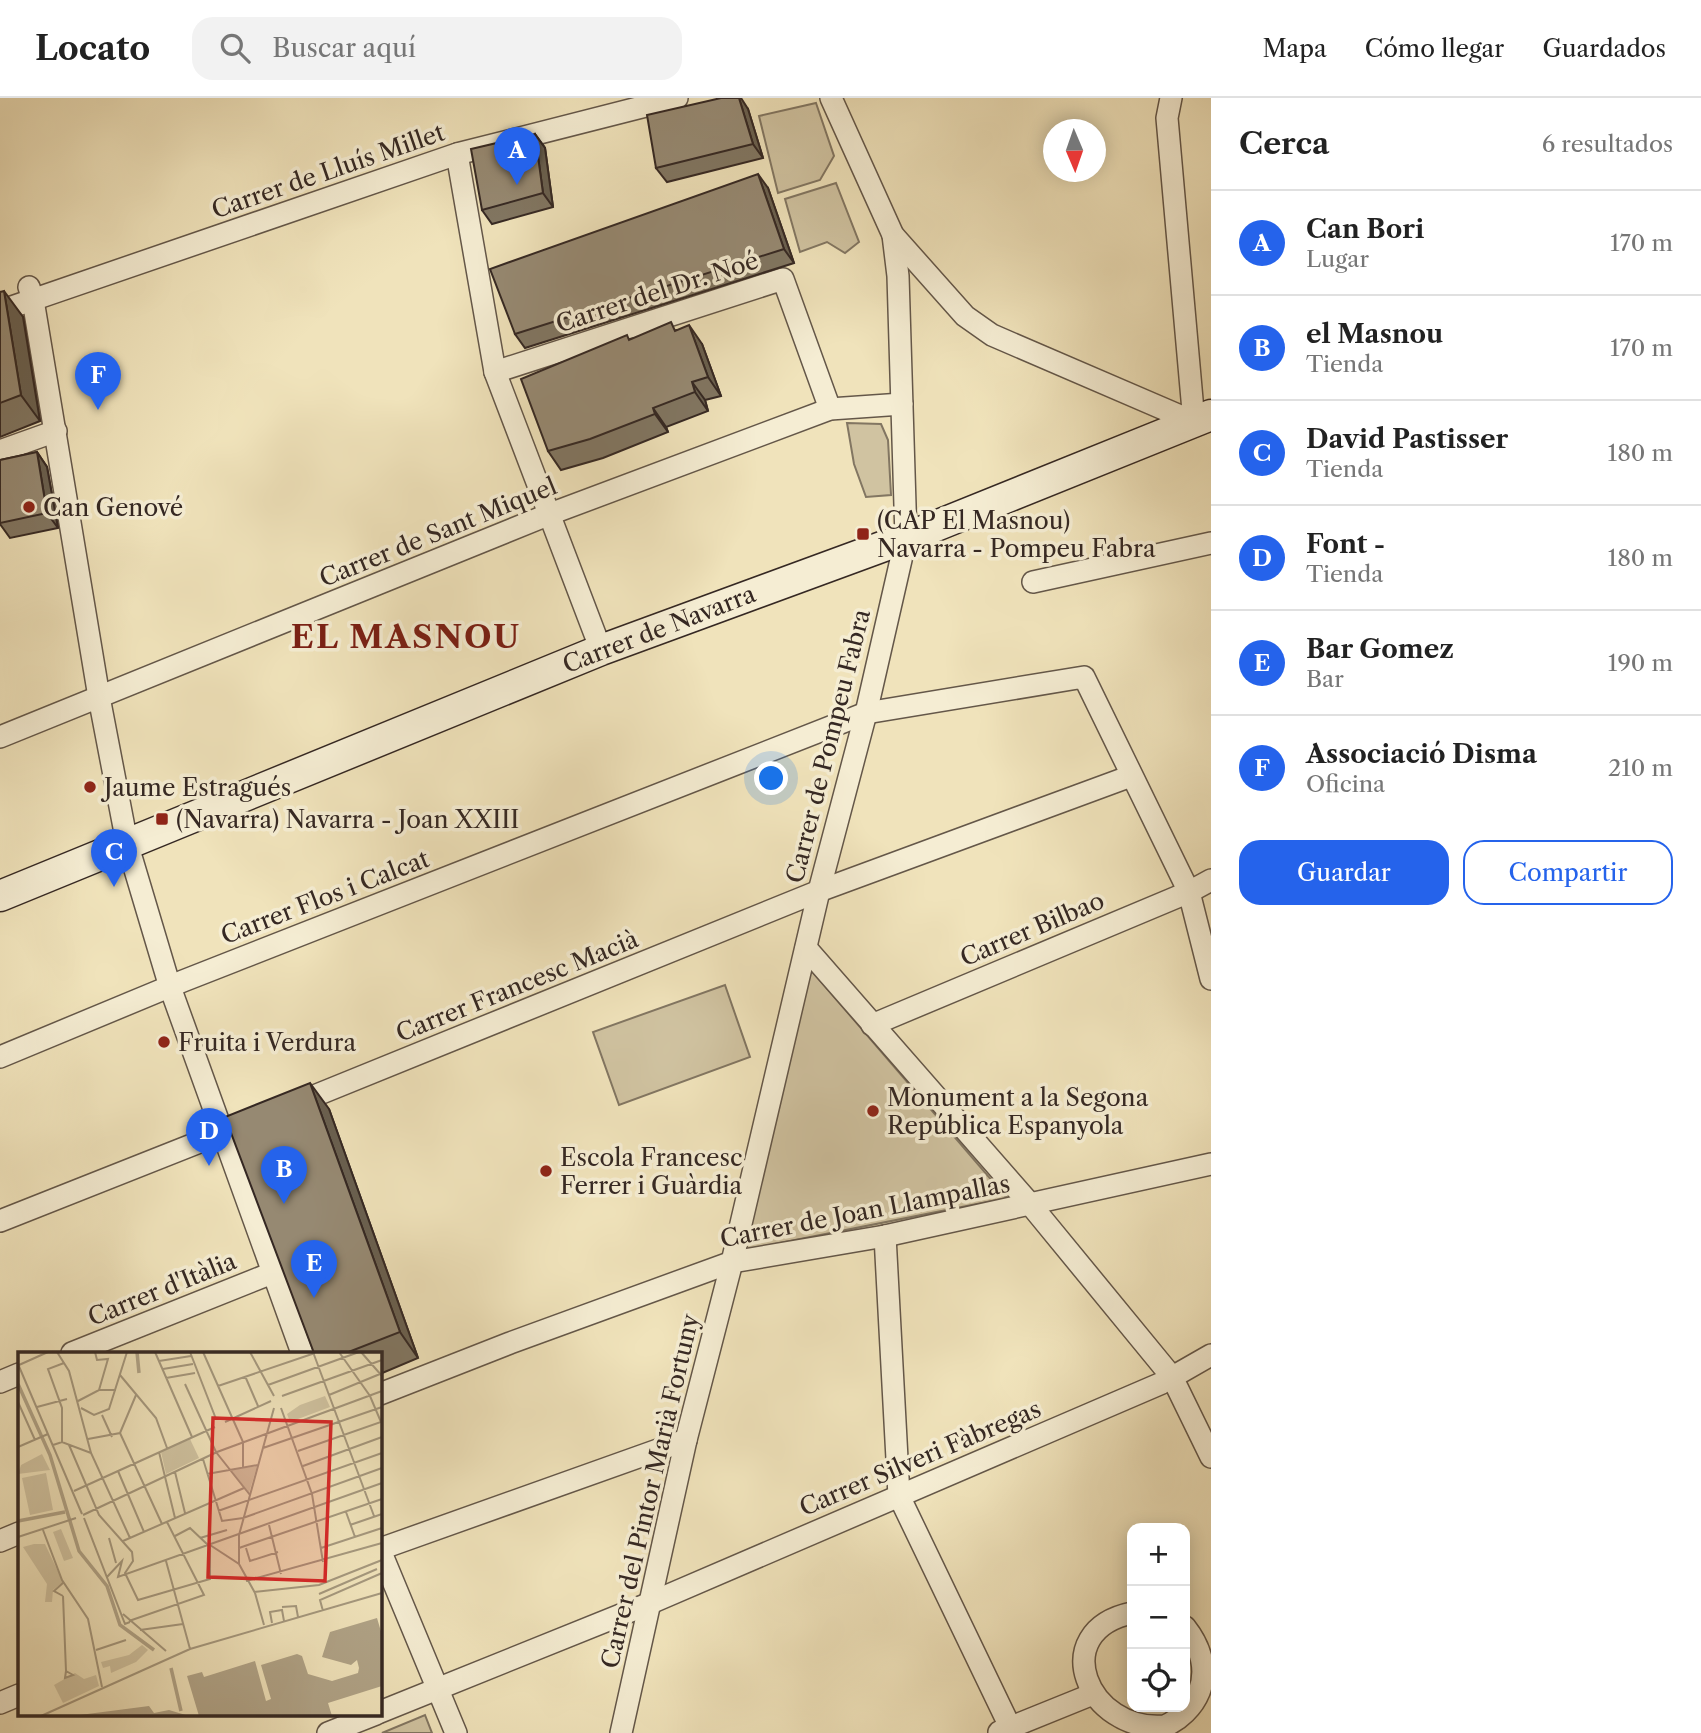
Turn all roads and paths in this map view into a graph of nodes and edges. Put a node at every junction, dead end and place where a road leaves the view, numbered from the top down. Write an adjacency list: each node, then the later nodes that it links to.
1 (677, 98): 4 (street, Carrer de Lluís Millet)
2 (831, 98): 5 (street)
3 (1171, 98): 11 (street)
4 (457, 154): 6 (street, Carrer de Lluís Millet); 8 (street)
5 (893, 235): 9 (street, Carrer de Pompeu Fabra); 11 (street)
6 (31, 293): 7 (street, Carrer de Lluís Millet); 12 (street)
7 (0, 311)
8 (495, 372): 10 (street, Carrer del Dr. Noé); 14 (street)
9 (902, 404): 10 (street, Carrer de Sant Miquel); 15 (street, Carrer de Pompeu Fabra)
10 (830, 409): 14 (street, Carrer de Sant Miquel)
11 (1206, 418): 15 (street, Carrer de Navarra)
12 (56, 430): 13 (street); 19 (street)
13 (0, 451)
14 (550, 514): 18 (street); 19 (street, Carrer de Sant Miquel)
15 (906, 538): 18 (street, Carrer de Navarra); 20 (street, Carrer de Pompeu Fabra)
16 (1211, 543): 17 (street)
17 (1033, 582)
18 (601, 650): 23 (street, Carrer de Navarra)
19 (99, 697): 21 (street, Carrer de Sant Miquel); 23 (street)
20 (866, 713): 22 (street, Carrer Flos i Calcat); 25 (street, Carrer de Pompeu Fabra); 30 (street, Carrer Flos i Calcat)
21 (0, 737)
22 (1131, 776): 25 (street, Carrer Francesc Macià); 26 (street)
23 (127, 843): 27 (street, Carrer de Navarra); 30 (street)
24 (1211, 880): 26 (street, Carrer Bilbao)
25 (819, 891): 28 (street, Carrer de Pompeu Fabra); 33 (street, Carrer Francesc Macià)
26 (1189, 891): 29 (street); 31 (street, Carrer Bilbao)
27 (0, 896)
28 (806, 948): 31 (street); 38 (street, Carrer de Pompeu Fabra)
29 (1211, 979)
30 (170, 987): 32 (street, Carrer Flos i Calcat); 33 (street)
31 (872, 1025): 35 (street)
32 (0, 1057)
33 (223, 1133): 36 (street, Carrer Francesc Macià); 39 (street)
34 (1211, 1164): 35 (street, Carrer de Joan Llampallas)
35 (1030, 1204): 37 (street, Carrer de Joan Llampallas); 44 (street)
36 (0, 1221)
37 (885, 1237): 38 (street, Carrer de Joan Llampallas); 49 (street)
38 (732, 1262): 46 (street, Carrer de Joan Llampallas); 47 (street, Carrer del Pintor Marià Fortuny)
39 (272, 1273): 40 (street, Carrer d'Itàlia); 41 (street)
40 (74, 1352)
41 (302, 1352)
42 (1211, 1355): 44 (street, Carrer Silveri Fàbregas)
43 (18, 1374): 45 (street)
44 (1172, 1377): 48 (street); 49 (street, Carrer Silveri Fàbregas)
45 (0, 1382)
46 (382, 1393)
47 (686, 1440): 52 (street); 54 (street, Carrer del Pintor Marià Fortuny)
48 (1211, 1457)
49 (900, 1496): 54 (street, Carrer Silveri Fàbregas); 64 (street)
50 (18, 1533): 51 (street)
51 (0, 1541)
52 (382, 1549)
53 (382, 1555): 57 (street)
54 (648, 1604): 57 (street, Carrer Silveri Fàbregas); 67 (street, Carrer del Pintor Marià Fortuny)
55 (1127, 1614): 59 (street)
56 (1196, 1631): 63 (street)
57 (436, 1689): 61 (street, Carrer Silveri Fàbregas); 66 (street)
58 (18, 1696): 60 (street)
59 (1088, 1696): 63 (street); 64 (street)
60 (0, 1703)
61 (382, 1711)
62 (370, 1716): 65 (street, Carrer Silveri Fàbregas)
63 (1181, 1726)
64 (1007, 1731)
65 (328, 1733)
66 (456, 1733)
67 (621, 1733)

